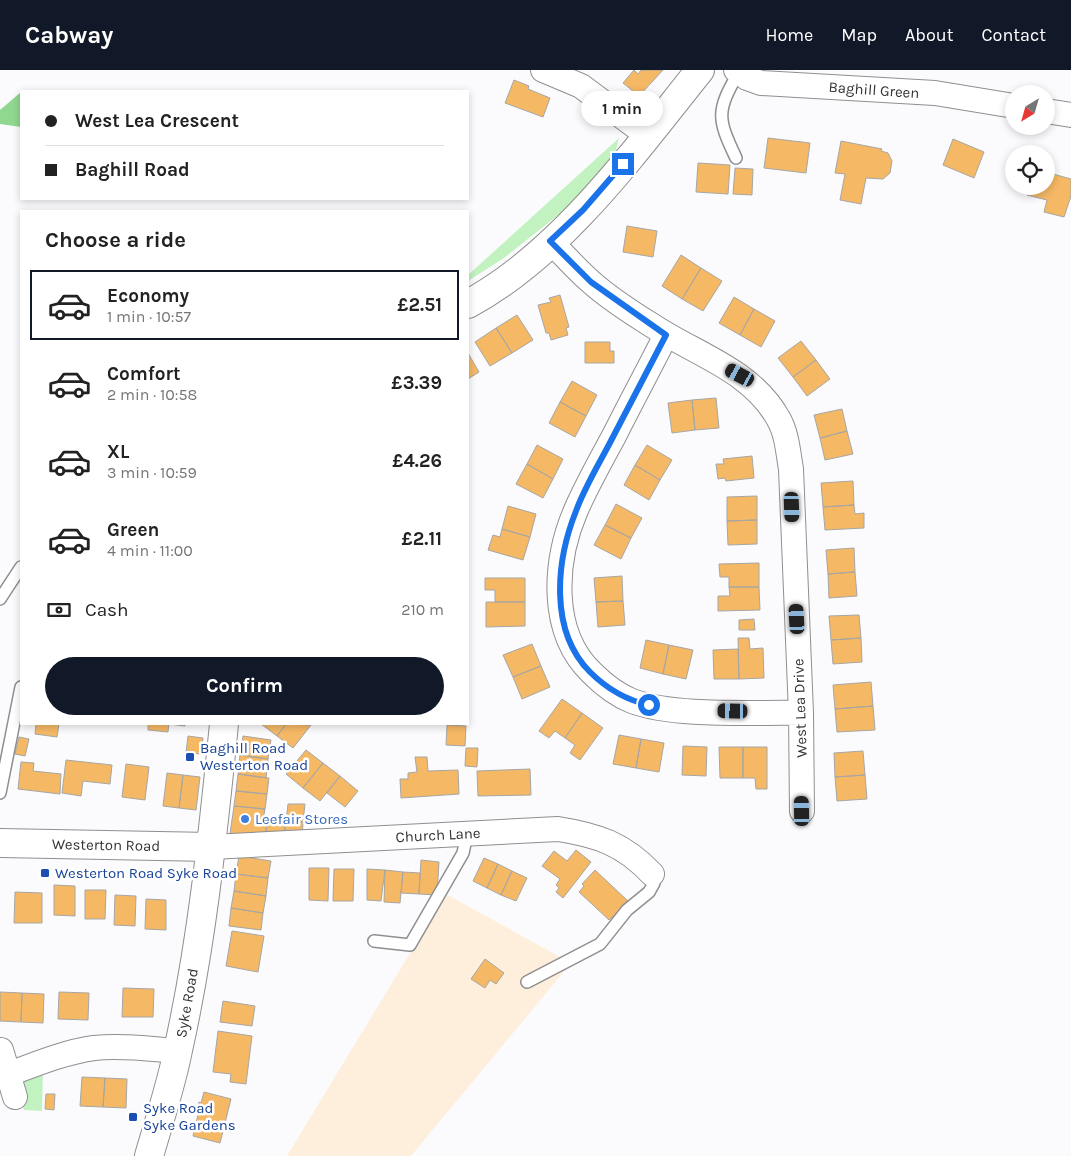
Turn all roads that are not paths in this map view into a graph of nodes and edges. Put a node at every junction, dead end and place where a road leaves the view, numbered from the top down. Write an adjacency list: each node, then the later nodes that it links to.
1 (544, 70): 4 (street)
2 (700, 70): 8 (street)
3 (738, 71): 5 (street, Baghill Green); 9 (lane)
4 (587, 78): 8 (street)
5 (1005, 105)
6 (1055, 112): 7 (street)
7 (1071, 115)
8 (647, 135): 10 (street)
9 (736, 158)
10 (550, 241): 11 (street); 12 (street, West Lea Drive)
11 (469, 303)
12 (666, 335): 16 (street, West Lea Drive); 16 (street)
13 (20, 569): 14 (lane)
14 (0, 599)
15 (20, 692): 18 (lane)
16 (801, 713): 19 (street, West Lea Drive)
17 (224, 725): 22 (street, Syke Road)
18 (0, 793)
19 (802, 811)
20 (467, 834): 22 (street, Church Lane); 23 (street, Church Lane); 24 (lane)
21 (0, 843): 22 (street, Westerton Road)
22 (212, 847): 27 (street, Syke Road)
23 (652, 874): 25 (lane)
24 (374, 941)
25 (527, 982)
26 (2, 1050): 28 (street)
27 (178, 1051): 28 (street); 30 (street, Syke Road)
28 (9, 1074): 29 (street)
29 (15, 1097)
30 (149, 1156)

